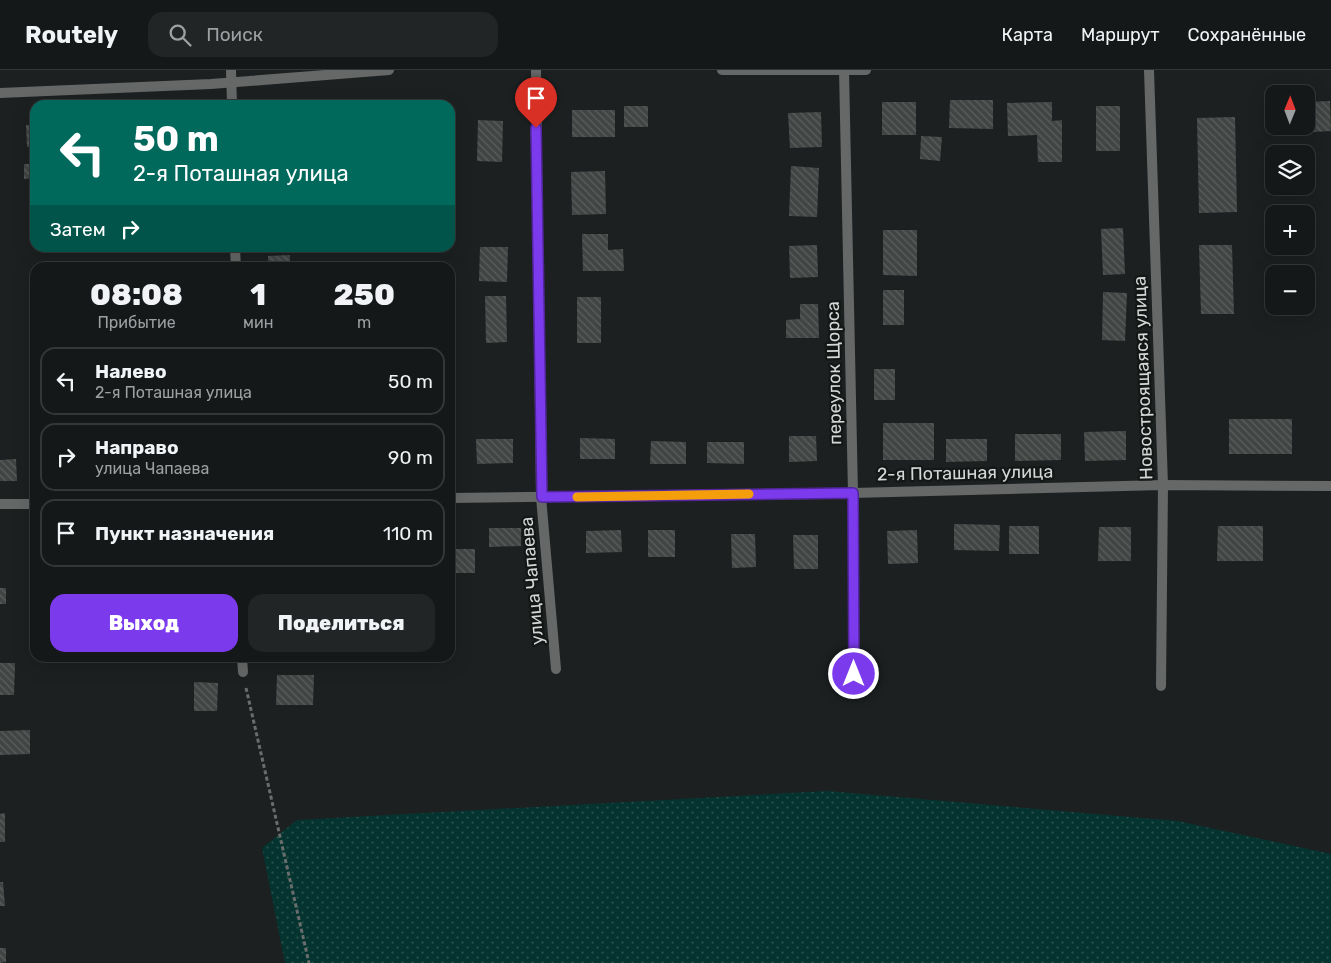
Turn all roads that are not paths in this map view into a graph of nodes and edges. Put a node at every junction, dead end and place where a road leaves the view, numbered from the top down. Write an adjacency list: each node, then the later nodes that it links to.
1 (231, 70): 8 (street)
2 (389, 70): 8 (street)
3 (536, 70): 14 (street, улица Чапаева)
4 (722, 70): 5 (street)
5 (844, 70): 6 (street); 13 (street, переулок Щорса)
6 (866, 70)
7 (1149, 70): 11 (street, Новостроящаяся улица)
8 (231, 82): 9 (street); 10 (street)
9 (0, 93)
10 (232, 100)
11 (1163, 485): 12 (street, 2-я Поташная улица); 13 (street, 2-я Поташная улица); 22 (street, Новостроящаяся улица)
12 (1331, 486)
13 (853, 493): 14 (street, 2-я Поташная улица); 21 (street, переулок Щорса)
14 (542, 497): 15 (street, 2-я Поташная улица); 19 (street, улица Чапаева)
15 (455, 498)
16 (0, 504): 17 (street)
17 (30, 504)
18 (242, 662): 20 (street)
19 (556, 669)
20 (242, 672)
21 (854, 674)
22 (1161, 686)

